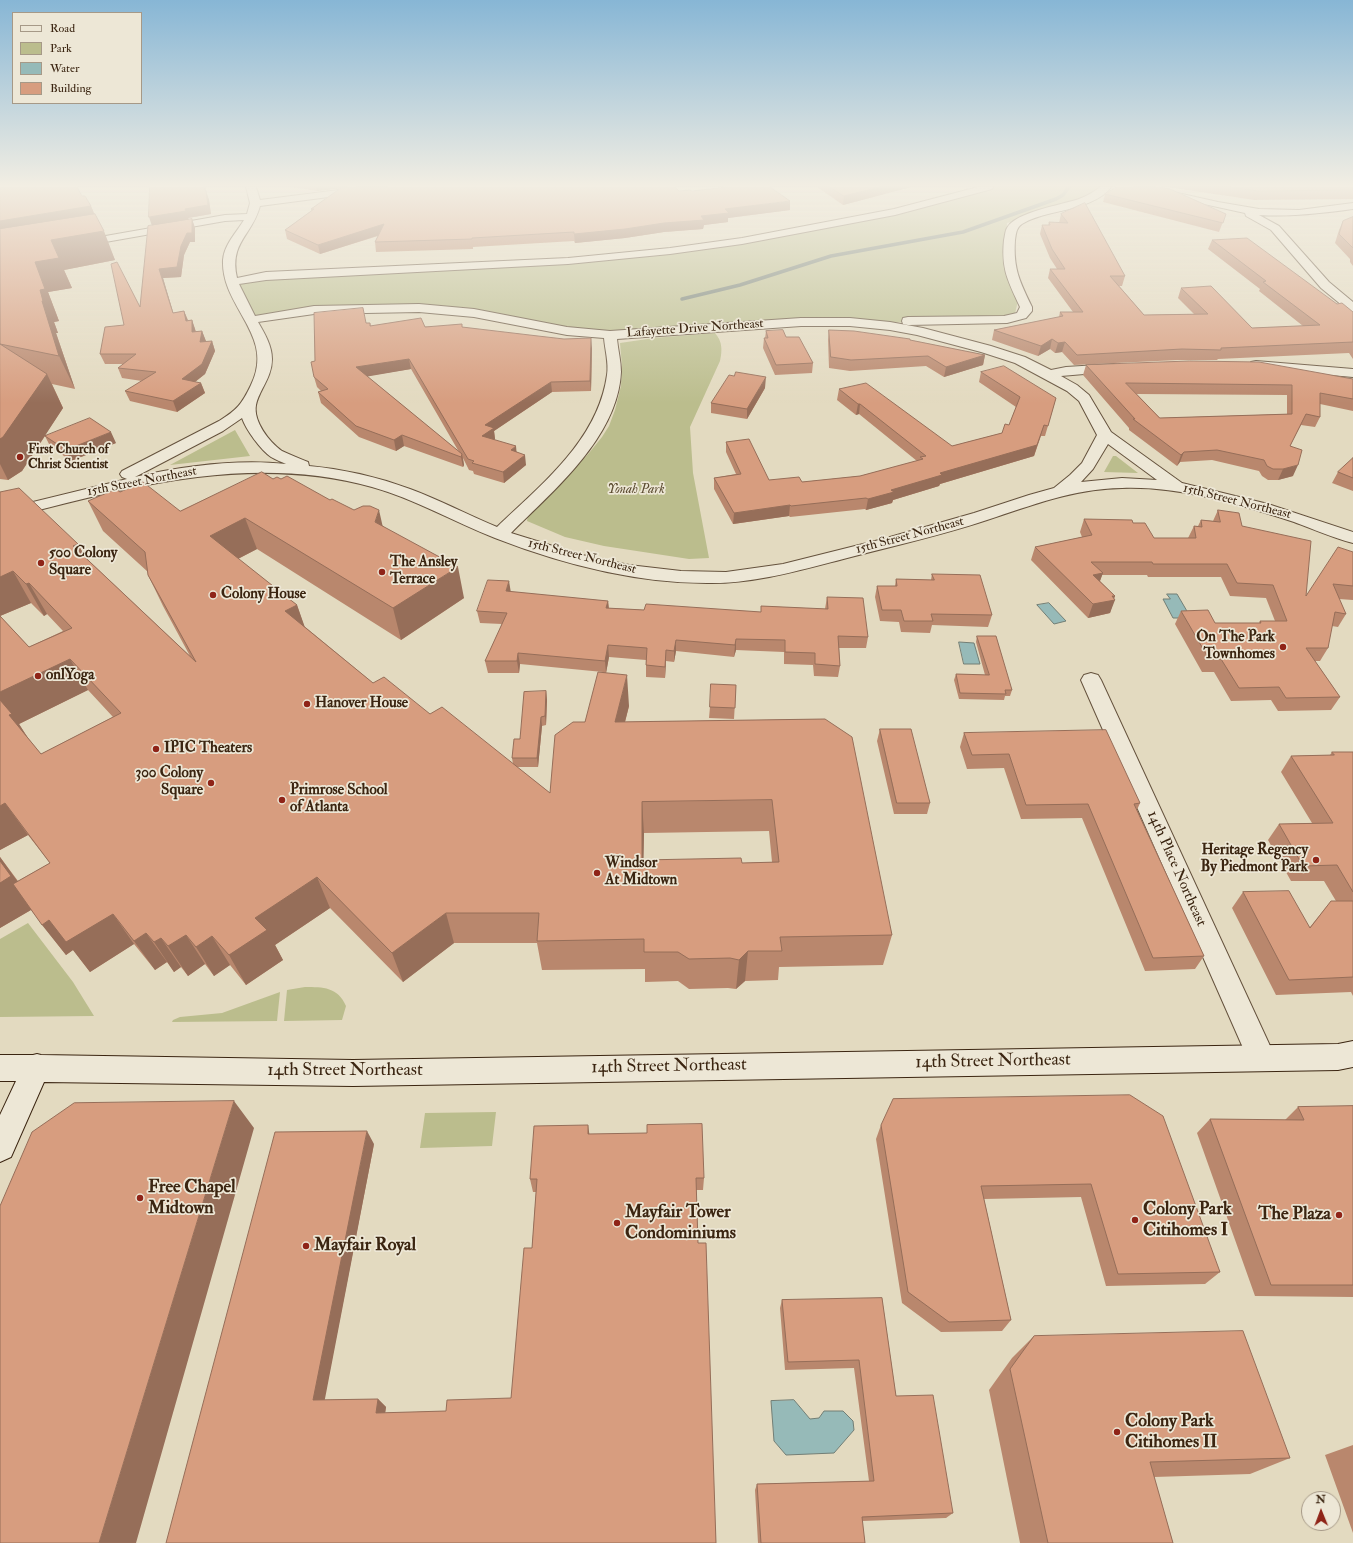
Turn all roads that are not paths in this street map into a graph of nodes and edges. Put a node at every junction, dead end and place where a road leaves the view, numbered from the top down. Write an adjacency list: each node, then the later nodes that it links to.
1 (229, 259): 5 (street)
2 (588, 259): 5 (street)
3 (1008, 259): 8 (street)
4 (1302, 259): 6 (street)
5 (232, 282): 7 (street)
6 (1353, 308)
7 (251, 320): 9 (street, Lafayette Drive Northeast); 14 (street)
8 (890, 326): 9 (street, Lafayette Drive Northeast); 13 (street, Lafayette Drive Northeast)
9 (610, 335): 21 (street)
10 (1242, 365): 12 (street)
11 (1126, 367): 13 (street)
12 (1353, 373)
13 (1049, 375): 15 (street, Lafayette Drive Northeast)
14 (249, 405): 16 (street); 18 (street)
15 (1105, 436): 17 (street, Lafayette Drive Northeast); 19 (street)
16 (334, 473): 18 (street, 15th Street Northeast); 21 (street, 15th Street Northeast)
17 (1179, 487): 19 (street, 15th Street Northeast); 22 (street, 15th Street Northeast)
18 (94, 490): 20 (street, 15th Street Northeast)
19 (1052, 493): 21 (street, 15th Street Northeast)
20 (0, 515)
21 (500, 534)
22 (1348, 536)
23 (1091, 680): 24 (street, 14th Place Northeast)
24 (1261, 1057): 25 (street, 14th Street Northeast); 26 (street, 14th Street Northeast)
25 (1348, 1057)
26 (36, 1067): 27 (street, 14th Street Northeast); 28 (street)
27 (0, 1068)
28 (0, 1147)

